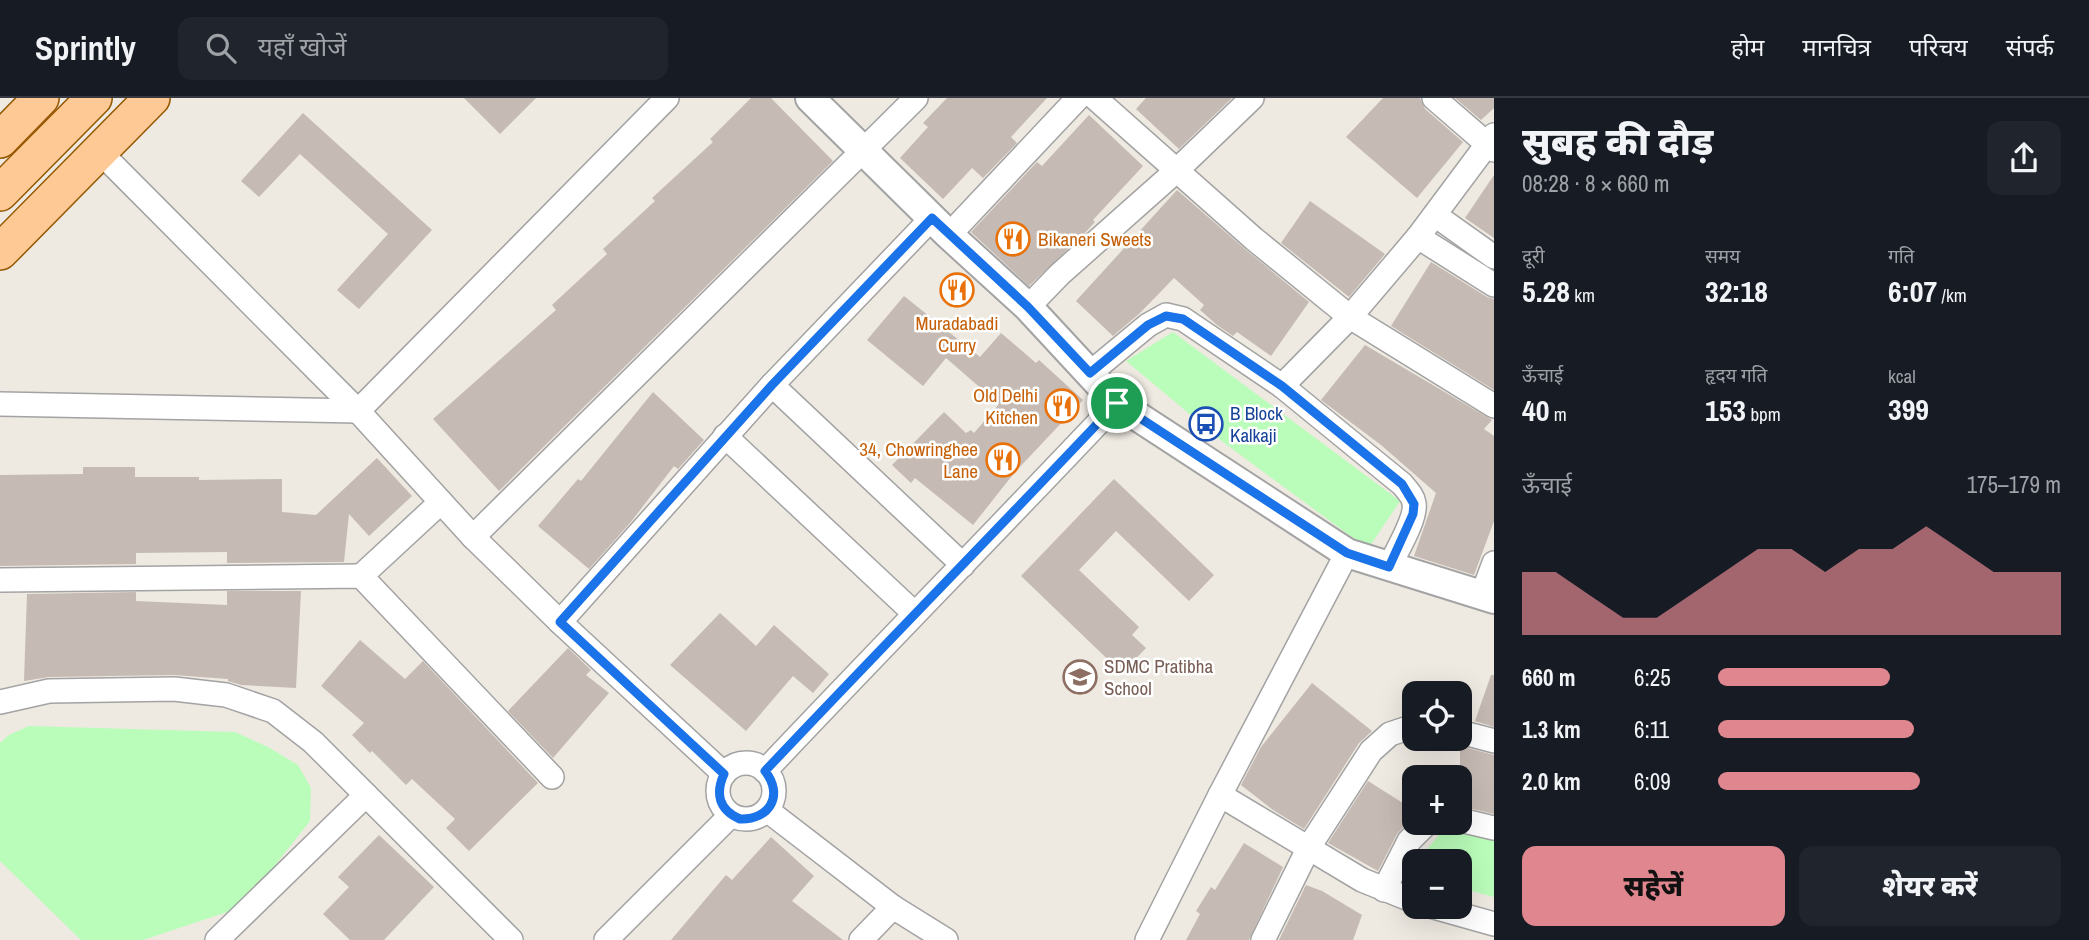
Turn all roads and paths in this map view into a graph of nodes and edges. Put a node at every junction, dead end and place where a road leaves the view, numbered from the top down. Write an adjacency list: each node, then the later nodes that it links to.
1 (41, 98): 11 (main road)
2 (94, 98): 16 (main road)
3 (152, 98): 14 (main road)
4 (667, 98): 31 (street)
5 (810, 98): 13 (street)
6 (916, 98): 13 (street)
7 (1078, 98): 18 (street)
8 (1095, 98): 15 (street)
9 (1252, 98): 15 (street)
10 (1434, 98): 12 (street)
11 (0, 139)
12 (1491, 144): 17 (street)
13 (863, 151): 18 (street); 34 (street)
14 (100, 152): 20 (main road); 31 (street)
15 (1176, 171): 23 (street); 24 (street)
16 (0, 193)
17 (1435, 215): 19 (street); 21 (street)
18 (940, 226): 23 (street); 26 (street)
19 (1418, 237): 22 (street); 24 (street)
20 (0, 252)
21 (1494, 257)
22 (1494, 285)
23 (1028, 307): 25 (street)
24 (1350, 317): 27 (street); 30 (street)
25 (1090, 373): 27 (street); 28 (street)
26 (772, 385): 32 (street); 37 (street)
27 (1282, 386): 38 (street)
28 (1117, 403): 35 (street); 37 (street)
29 (0, 404): 31 (street)
30 (1494, 406)
31 (358, 411): 33 (street)
32 (725, 436): 42 (street); 43 (street)
33 (441, 502): 34 (street); 39 (street)
34 (474, 537): 43 (street)
35 (1347, 553): 38 (street); 52 (street)
36 (1494, 563): 41 (street)
37 (963, 565): 42 (street)
38 (1389, 567): 41 (street)
39 (361, 576): 40 (street); 50 (street)
40 (0, 580)
41 (1488, 597)
42 (914, 613): 48 (street)
43 (560, 622): 49 (street)
44 (0, 702): 51 (street)
45 (1402, 730): 58 (street)
46 (1472, 735): 47 (street)
47 (1494, 741)
48 (765, 771): 49 (street); 53 (street)
49 (724, 774): 54 (street)
50 (552, 778)
51 (366, 795): 64 (street); 65 (street)
52 (1220, 795): 58 (street); 69 (street)
53 (767, 810): 54 (street); 61 (street)
54 (731, 815): 66 (street)
55 (1472, 823): 56 (street)
56 (1494, 828)
57 (1415, 835): 59 (street)
58 (1309, 847): 59 (street); 70 (street)
59 (1384, 890): 60 (street)
60 (1402, 897)
61 (893, 907): 67 (street); 68 (street)
62 (1472, 918): 63 (street)
63 (1494, 924)
64 (217, 940)
65 (511, 940)
66 (606, 940)
67 (861, 940)
68 (946, 940)
69 (1147, 940)
70 (1263, 940)

